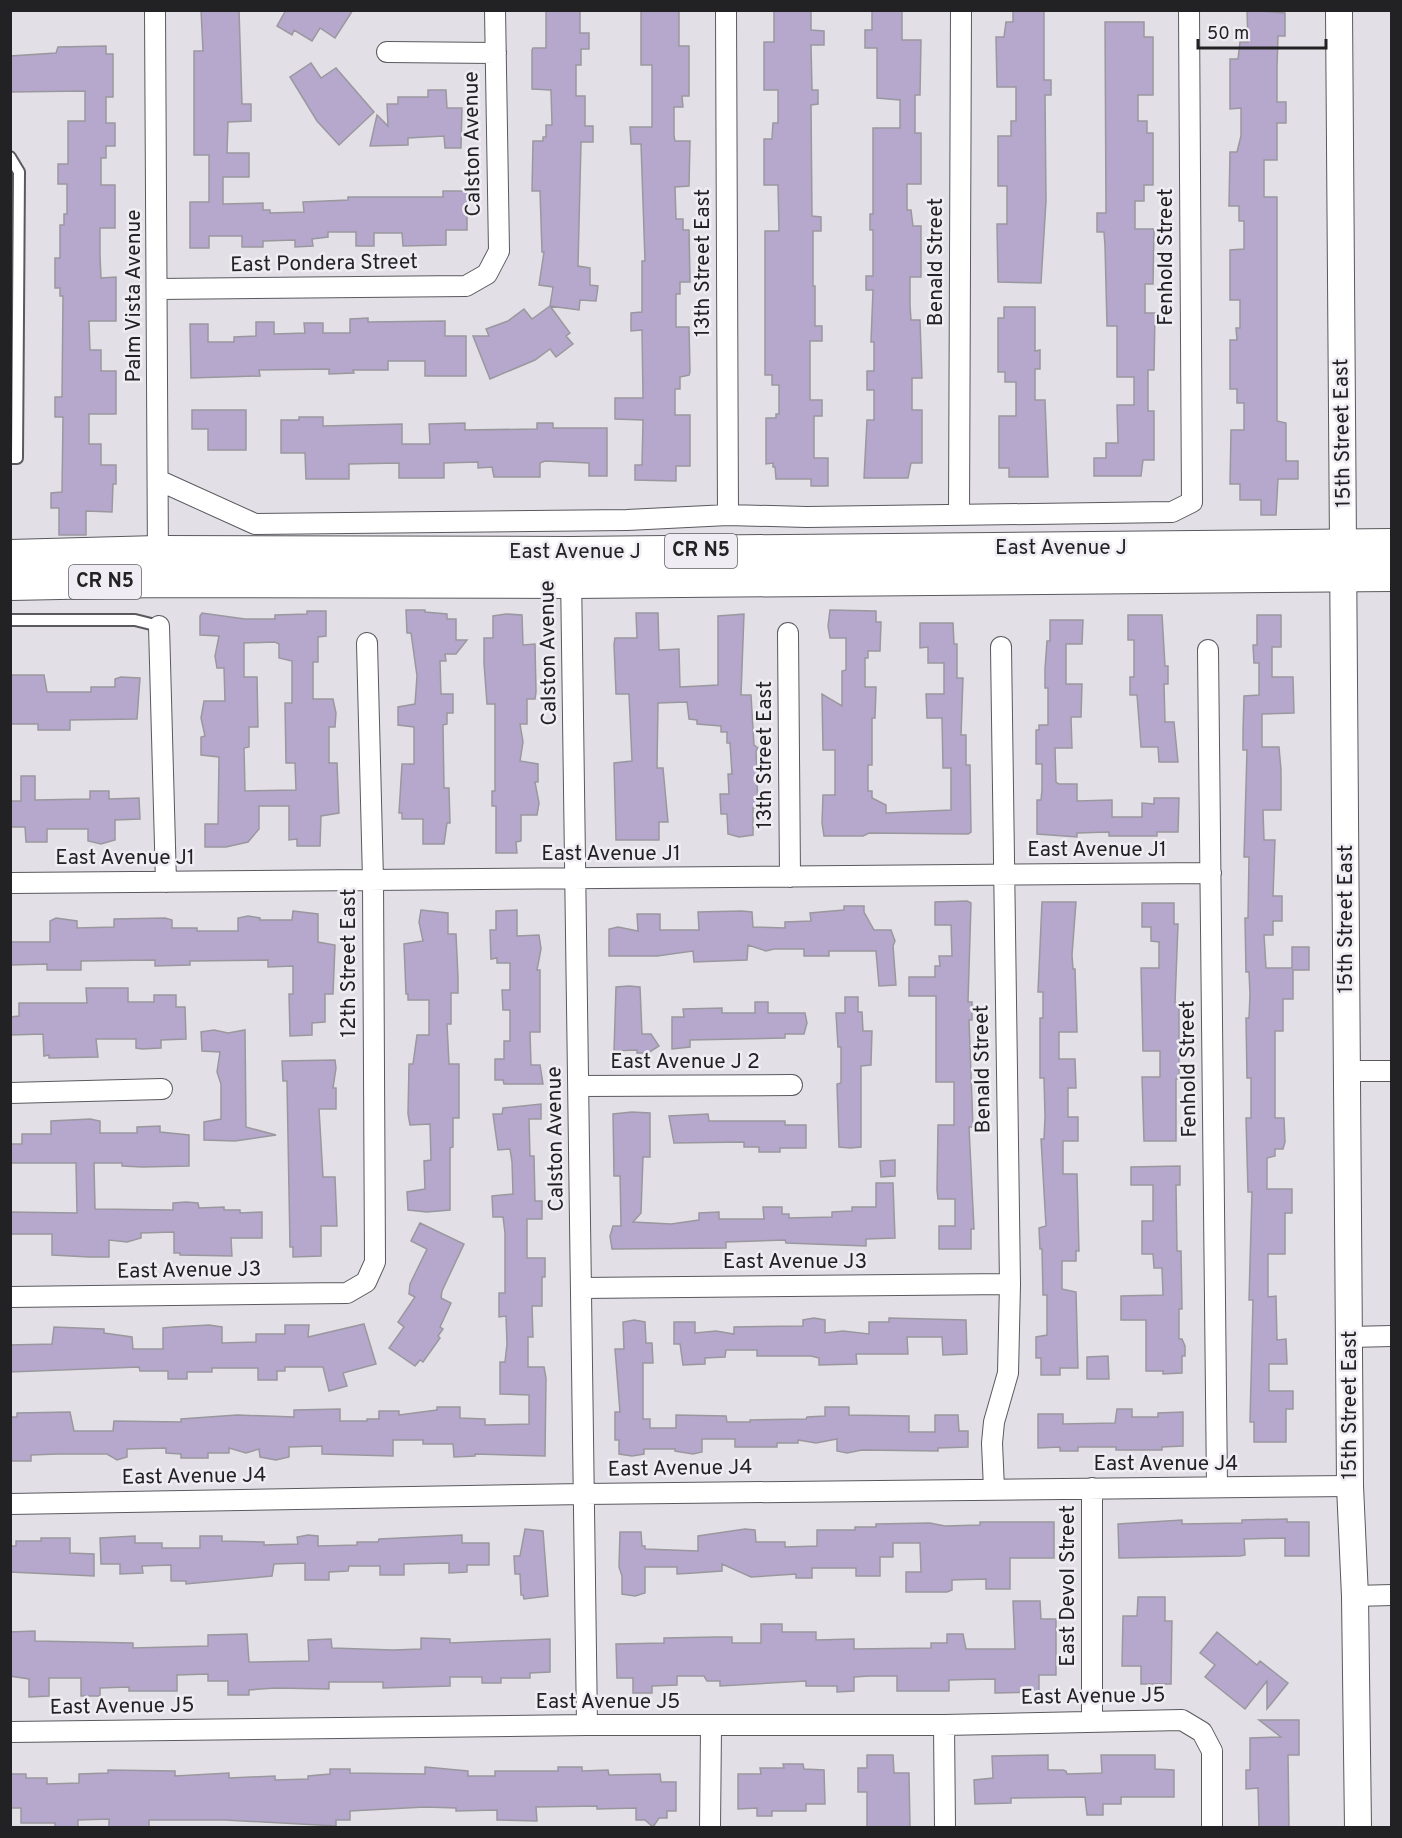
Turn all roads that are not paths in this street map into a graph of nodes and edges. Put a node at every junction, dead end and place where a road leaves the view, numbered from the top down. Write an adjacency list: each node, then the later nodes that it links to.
1 (155, 10): 11 (street, Palm Vista Avenue)
2 (495, 10): 8 (street, Calston Avenue)
3 (726, 10): 15 (street, 13th Street East)
4 (961, 10): 16 (street, Benald Street)
5 (1189, 10): 14 (street, Fenhold Street)
6 (1339, 10): 19 (street, 15th Street East)
7 (387, 52): 8 (street)
8 (495, 53): 10 (street, Calston Avenue)
9 (10, 157): 12 (lane)
10 (487, 274): 11 (street, East Pondera Street)
11 (158, 289): 13 (street, Palm Vista Avenue)
12 (10, 458)
13 (158, 480): 15 (street, East Avenue J); 20 (street, Palm Vista Avenue)
14 (1192, 502): 16 (street, East Avenue J)
15 (728, 514): 16 (street, East Avenue J)
16 (959, 514)
17 (1392, 545): 19 (main road, East Avenue J / CR N5)
18 (10, 556): 20 (main road, East Avenue J / CR N5)
19 (1344, 560): 21 (main road, East Avenue J / CR N5); 22 (main road, East Avenue J / CR N5); 37 (street, 15th Street East)
20 (158, 566): 21 (main road, East Avenue J / CR N5); 23 (main road, East Avenue J / CR N5)
21 (571, 567): 33 (street, Calston Avenue)
22 (1392, 574)
23 (10, 584)
24 (10, 620): 25 (lane)
25 (159, 626): 35 (street)
26 (788, 633): 32 (street, 13th Street East)
27 (367, 643): 34 (street, 12th Street East)
28 (1001, 647): 31 (street, Benald Street)
29 (1208, 650): 30 (street, Fenhold Street)
30 (1211, 873): 31 (street, East Avenue J1); 50 (street, Fenhold Street)
31 (1005, 875): 32 (street, East Avenue J1); 44 (street, Benald Street)
32 (790, 877): 33 (street, East Avenue J1)
33 (576, 878): 34 (street, East Avenue J1); 40 (street, Calston Avenue)
34 (373, 880): 35 (street, East Avenue J1); 43 (street, 12th Street East)
35 (166, 882): 36 (street, East Avenue J1)
36 (10, 884)
37 (1348, 1071): 38 (street); 48 (street, 15th Street East)
38 (1392, 1071)
39 (792, 1085): 40 (street, East Avenue J 2)
40 (579, 1086): 45 (street, Calston Avenue)
41 (162, 1089): 42 (street)
42 (10, 1093)
43 (366, 1282): 46 (street, East Avenue J3)
44 (1010, 1284): 45 (street, East Avenue J3); 52 (street, Benald Street)
45 (582, 1288): 53 (street, Calston Avenue)
46 (10, 1297)
47 (1392, 1336): 48 (street)
48 (1350, 1337): 49 (street, 15th Street East)
49 (1350, 1486): 50 (street, East Avenue J4); 56 (street, 15th Street East)
50 (1217, 1487): 51 (street, East Avenue J4)
51 (1092, 1488): 52 (street, East Avenue J4); 57 (street, East Devol Street)
52 (994, 1489): 53 (street, East Avenue J4)
53 (584, 1494): 54 (street, East Avenue J4); 58 (street, Calston Avenue)
54 (10, 1504)
55 (1392, 1595): 56 (street)
56 (1355, 1596): 65 (street, 15th Street East)
57 (1092, 1720): 59 (street, East Avenue J5); 64 (street, East Avenue J5)
58 (587, 1725): 60 (street, East Avenue J5); 61 (street, East Avenue J5)
59 (944, 1725): 60 (street, East Avenue J5); 63 (street)
60 (711, 1726): 62 (street)
61 (10, 1732)
62 (711, 1827)
63 (945, 1827)
64 (1212, 1827)
65 (1358, 1827)

